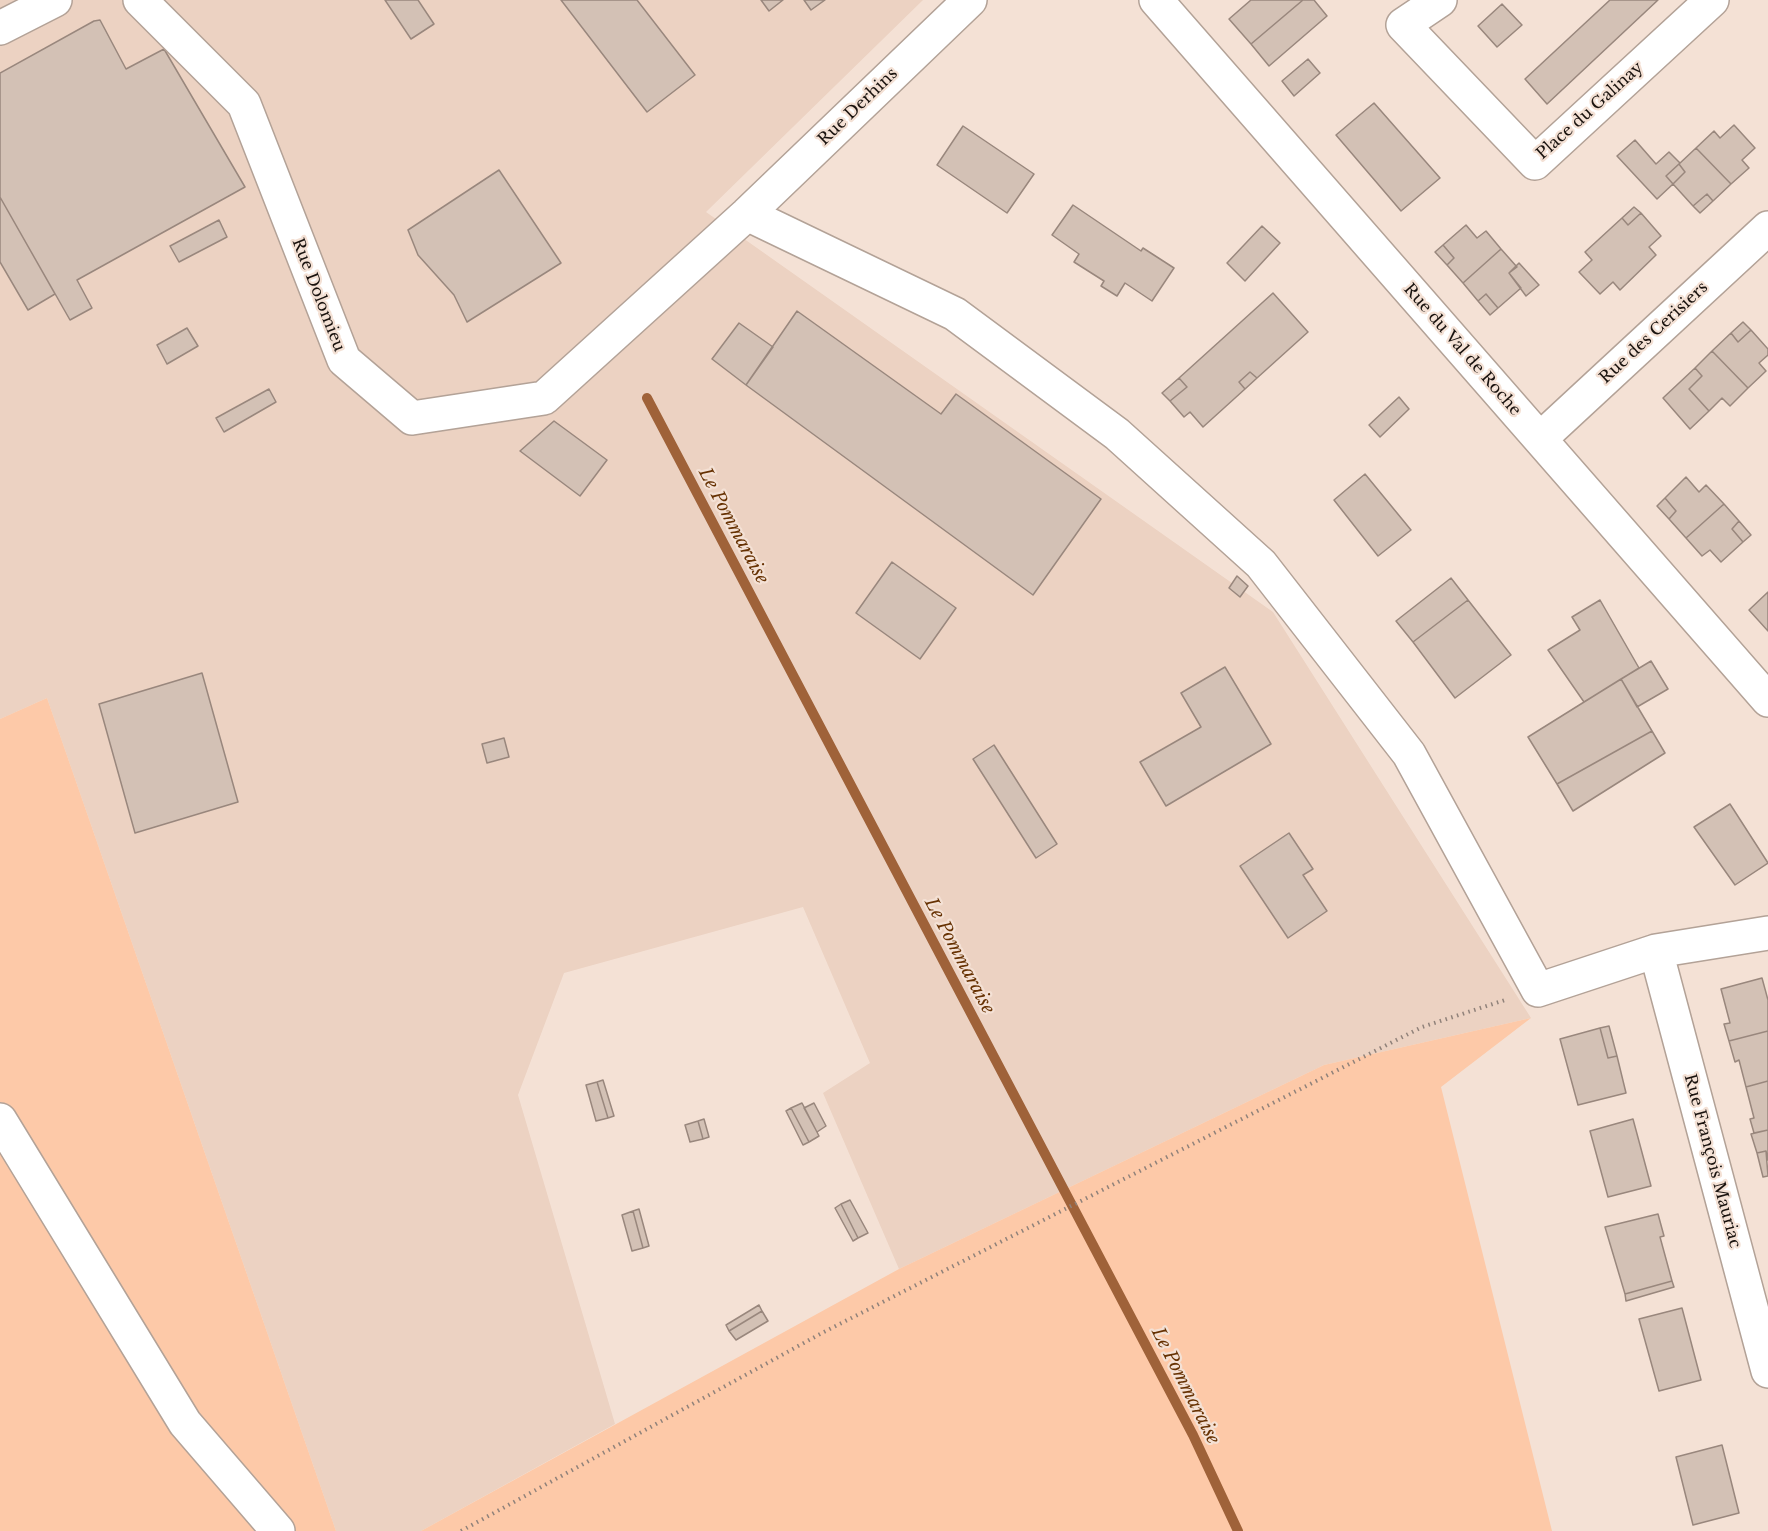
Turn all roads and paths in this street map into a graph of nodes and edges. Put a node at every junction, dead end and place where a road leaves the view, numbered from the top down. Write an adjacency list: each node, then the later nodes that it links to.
1 (55, 0): 7 (street)
2 (140, 0): 8 (street, Rue Dolomieu)
3 (970, 0): 8 (street, Rue Derhins)
4 (1156, 0): 10 (street, Rue du Val de Roche)
5 (1440, 0): 6 (street, Place du Galinay)
6 (1712, 0)
7 (0, 28)
8 (747, 214): 14 (street)
9 (1768, 228): 10 (street, Rue des Cerisiers)
10 (1540, 439): 11 (street, Rue du Val de Roche)
11 (1768, 700)
12 (1768, 933): 13 (street)
13 (1656, 951): 14 (street); 16 (street, Rue François Mauriac)
14 (1538, 990): 18 (path)
15 (0, 1120): 17 (street)
16 (1768, 1371)
17 (278, 1531)
18 (461, 1531)

